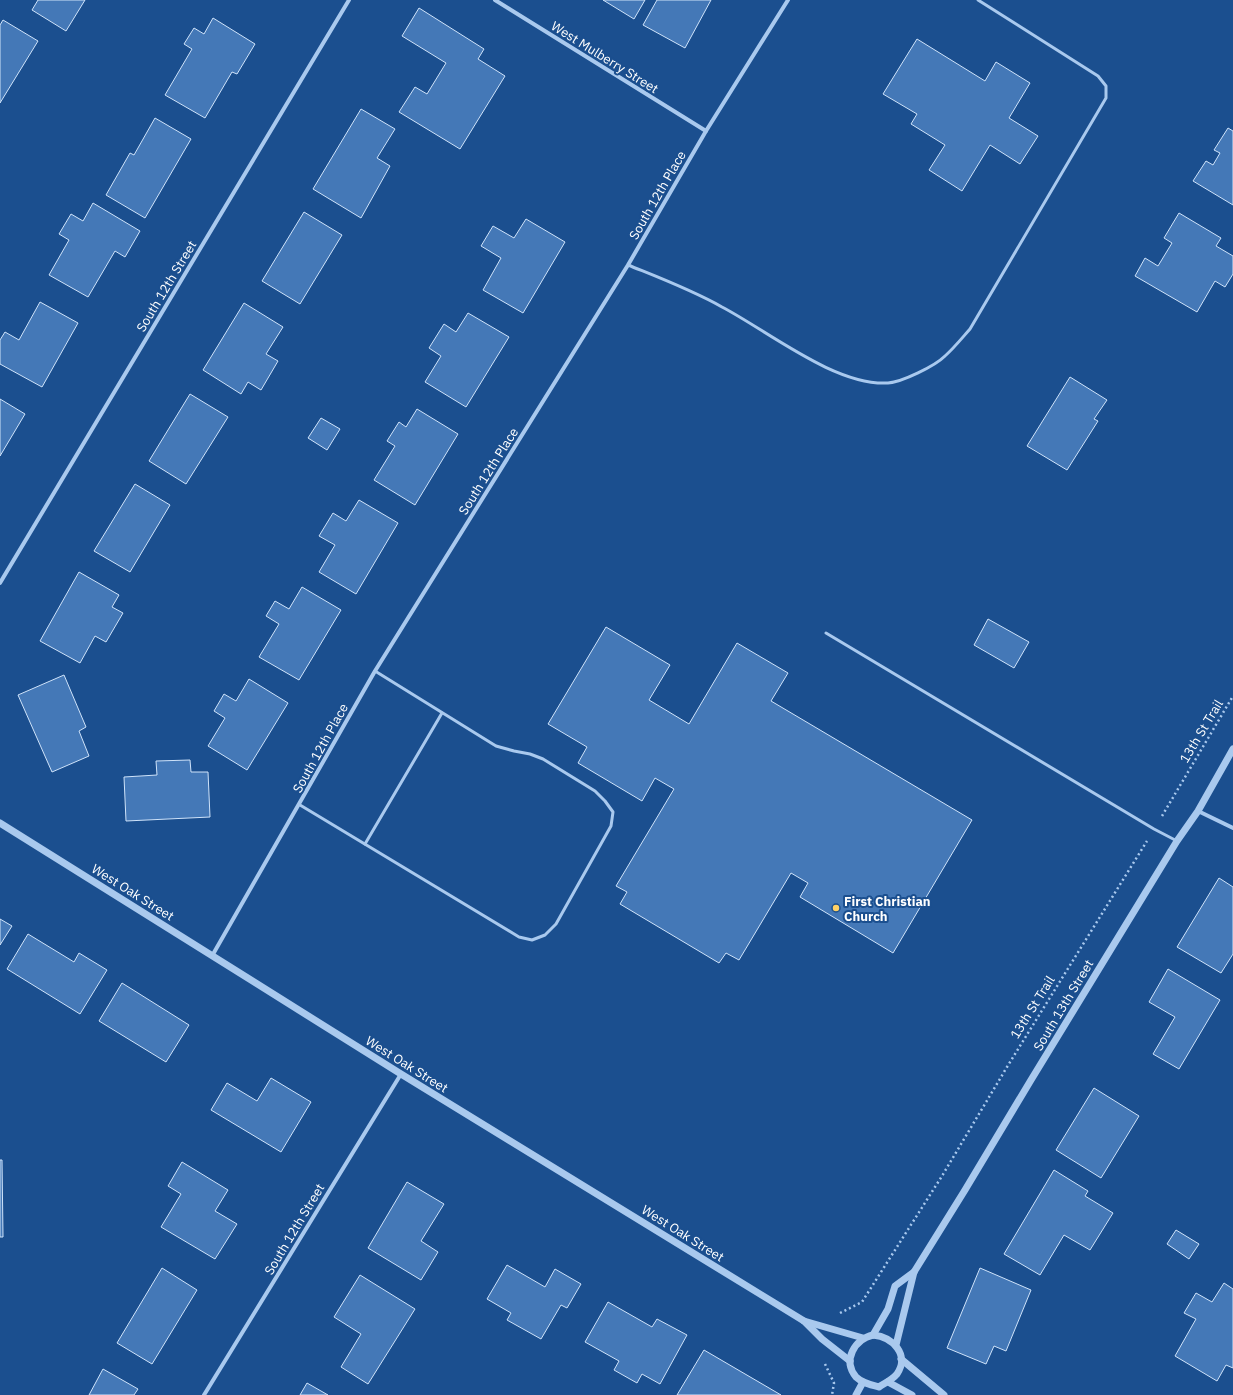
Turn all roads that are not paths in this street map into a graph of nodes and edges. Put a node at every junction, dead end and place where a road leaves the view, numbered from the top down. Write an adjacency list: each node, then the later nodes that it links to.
1 (349, 0): 7 (street, South 12th Street)
2 (495, 0): 5 (street, West Mulberry Street)
3 (788, 0): 5 (street, South 12th Place)
4 (978, 0): 6 (lane)
5 (706, 131): 6 (street, South 12th Place)
6 (628, 265): 9 (street, South 12th Place)
7 (0, 583)
8 (826, 633): 16 (lane)
9 (375, 671): 10 (lane); 12 (street, South 12th Place)
10 (442, 713): 17 (lane); 17 (lane)
11 (1233, 749): 13 (street, South 13th Street)
12 (300, 805): 17 (lane); 18 (street, South 12th Place)
13 (1198, 810): 15 (street); 16 (street, South 13th Street)
14 (0, 823): 18 (street, West Oak Street)
15 (1233, 828)
16 (1177, 841): 20 (street, South 13th Street)
17 (365, 844)
18 (212, 957): 19 (street, West Oak Street)
19 (401, 1074): 21 (street, West Oak Street); 30 (street, South 12th Street)
20 (914, 1272): 22 (street, South 13th Street); 24 (street, South 13th Street)
21 (804, 1321): 23 (street, West Oak Street); 26 (street, West Oak Street)
22 (873, 1335): 23 (street); 24 (street)
23 (863, 1338): 26 (street)
24 (896, 1345): 25 (street)
25 (901, 1359): 28 (street); 34 (street)
26 (850, 1361): 27 (street)
27 (863, 1382): 29 (street); 31 (street)
28 (888, 1382): 29 (street); 33 (street)
29 (879, 1387): 32 (street)
30 (204, 1395)
31 (856, 1395)
32 (876, 1395)
33 (912, 1395)
34 (944, 1395)

